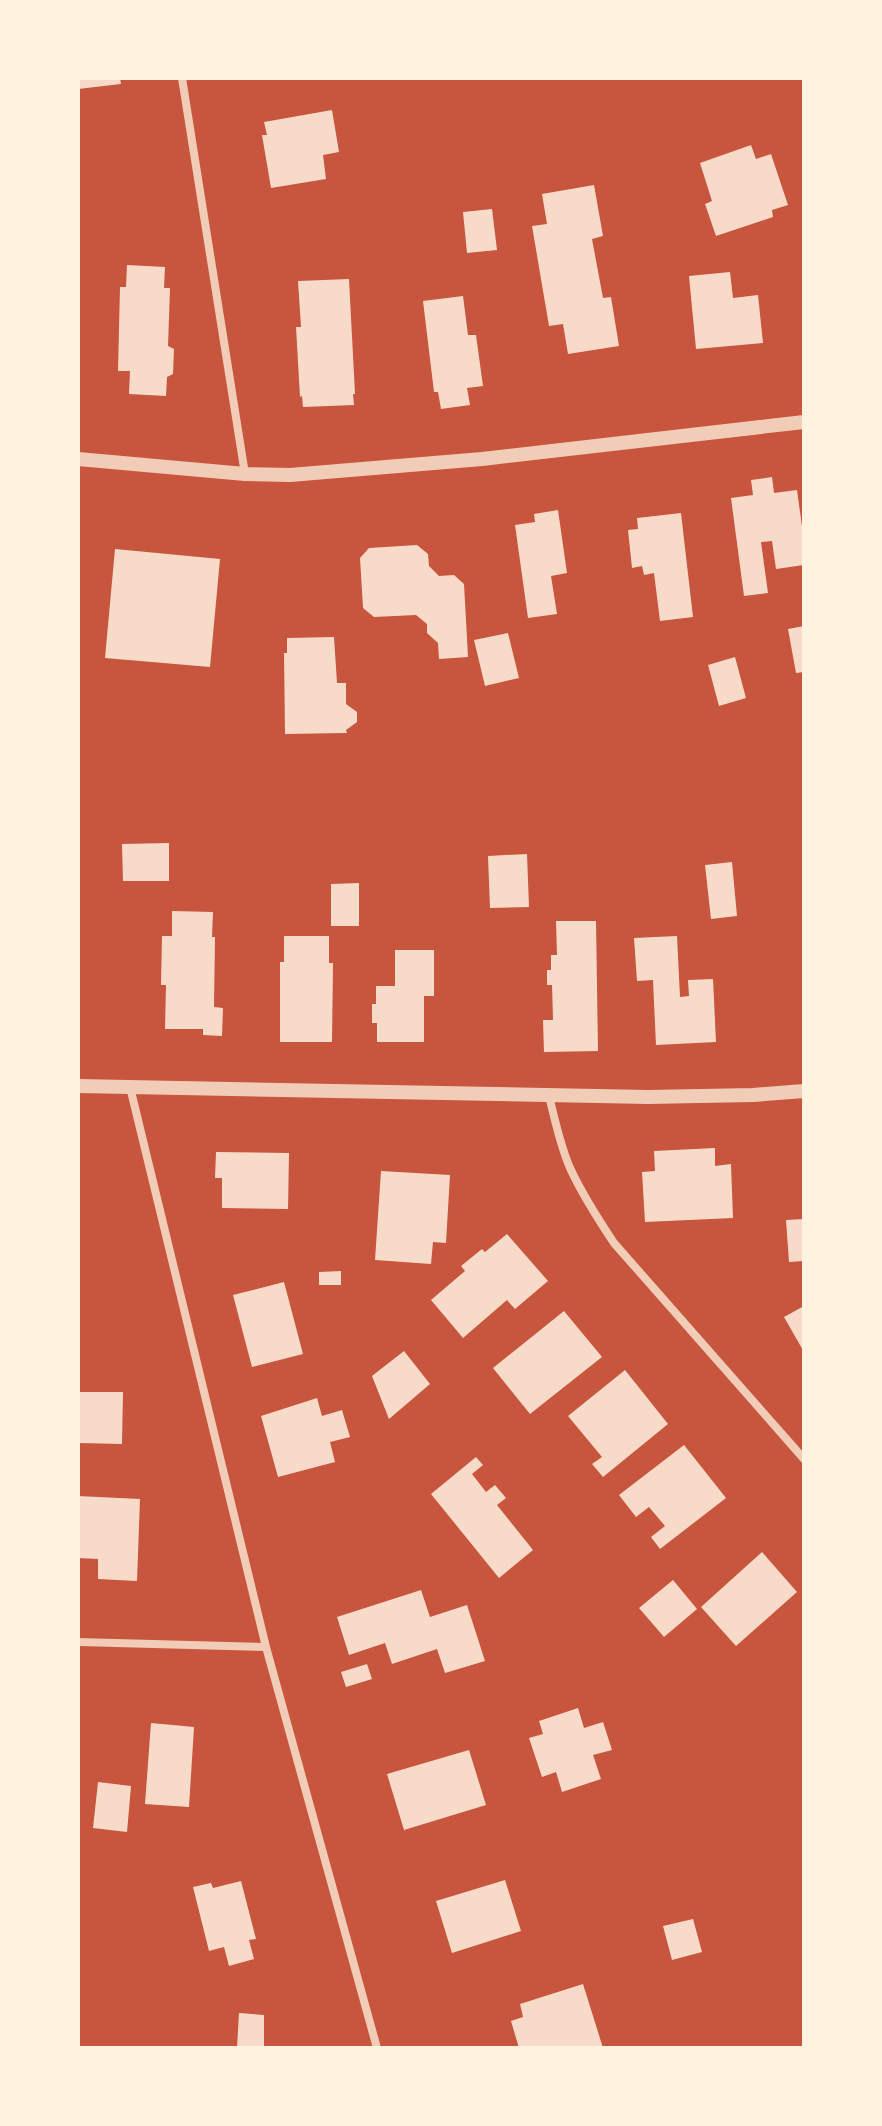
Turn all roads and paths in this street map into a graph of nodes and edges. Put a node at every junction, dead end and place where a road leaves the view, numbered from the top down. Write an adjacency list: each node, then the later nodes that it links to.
1 (182, 78): 4 (street)
2 (804, 422): 4 (street)
3 (78, 459): 4 (street)
4 (245, 474)
5 (78, 1086): 6 (street)
6 (130, 1087): 8 (street); 11 (street)
7 (804, 1091): 8 (street)
8 (549, 1096): 9 (street)
9 (804, 1459)
10 (78, 1642): 11 (street)
11 (266, 1647): 12 (street)
12 (377, 2048)

